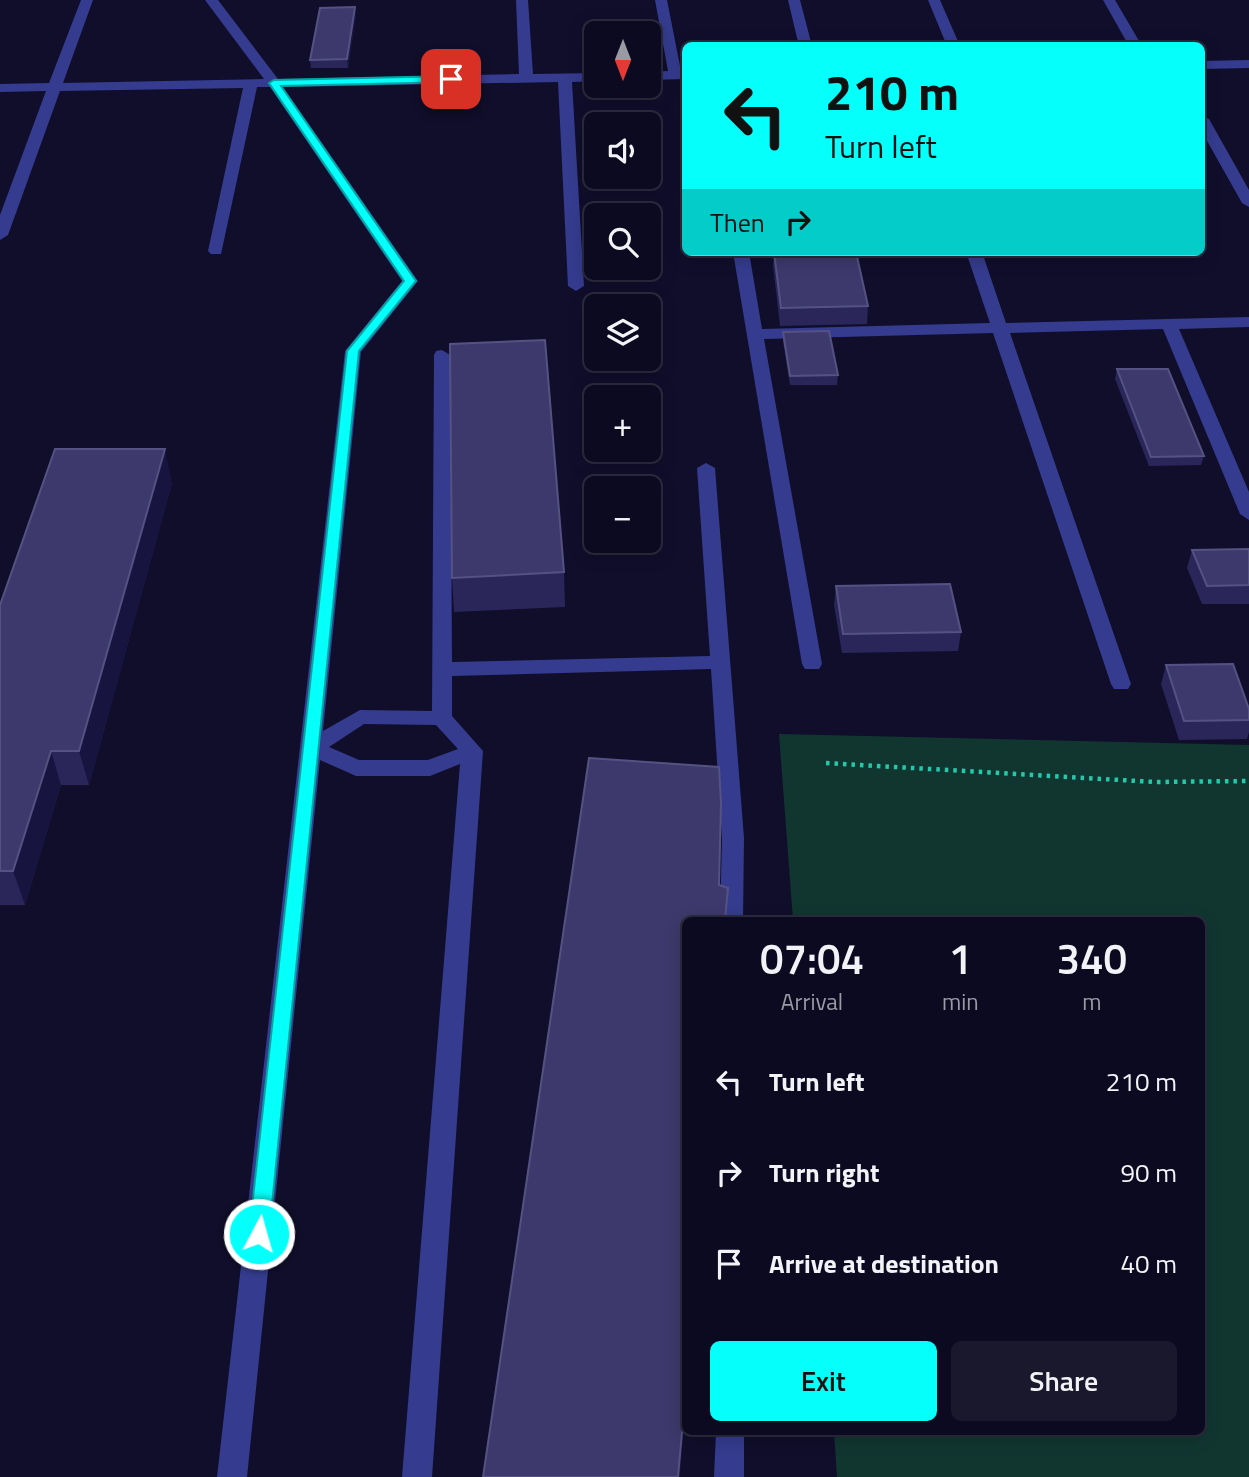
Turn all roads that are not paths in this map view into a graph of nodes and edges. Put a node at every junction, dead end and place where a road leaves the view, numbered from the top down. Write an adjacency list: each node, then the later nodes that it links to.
1 (87, 0): 20 (street)
2 (211, 0): 19 (street)
3 (522, 0): 17 (street)
4 (661, 0): 13 (street)
5 (794, 0): 8 (street)
6 (934, 0): 9 (street)
7 (1109, 0): 10 (street)
8 (805, 42)
9 (952, 42)
10 (1134, 42)
11 (1249, 64): 12 (street)
12 (1205, 65)
13 (680, 75): 15 (street)
14 (584, 76): 16 (street)
15 (662, 76)
16 (565, 77): 17 (street); 28 (street)
17 (526, 78): 19 (street)
18 (251, 83): 19 (street); 20 (street); 25 (street)
19 (274, 83): 41 (street)
20 (55, 87): 21 (street); 24 (street)
21 (0, 88)
22 (1205, 124): 23 (street)
23 (1249, 203)
24 (0, 235)
25 (216, 251)
26 (742, 256): 32 (street)
27 (975, 256): 31 (street)
28 (576, 286)
29 (1249, 322): 30 (street)
30 (1169, 324): 31 (street); 35 (street)
31 (1000, 327): 32 (street); 39 (street)
32 (755, 334): 37 (street)
33 (442, 355): 38 (street)
34 (706, 468): 36 (street)
35 (1249, 514)
36 (720, 662): 38 (street); 43 (street)
37 (812, 664)
38 (442, 669): 40 (street)
39 (1121, 684)
40 (442, 718): 41 (street); 42 (street)
41 (312, 748): 42 (street); 45 (street)
42 (471, 751): 46 (street)
43 (733, 917)
44 (730, 1435): 47 (street)
45 (232, 1477)
46 (417, 1477)
47 (729, 1477)

